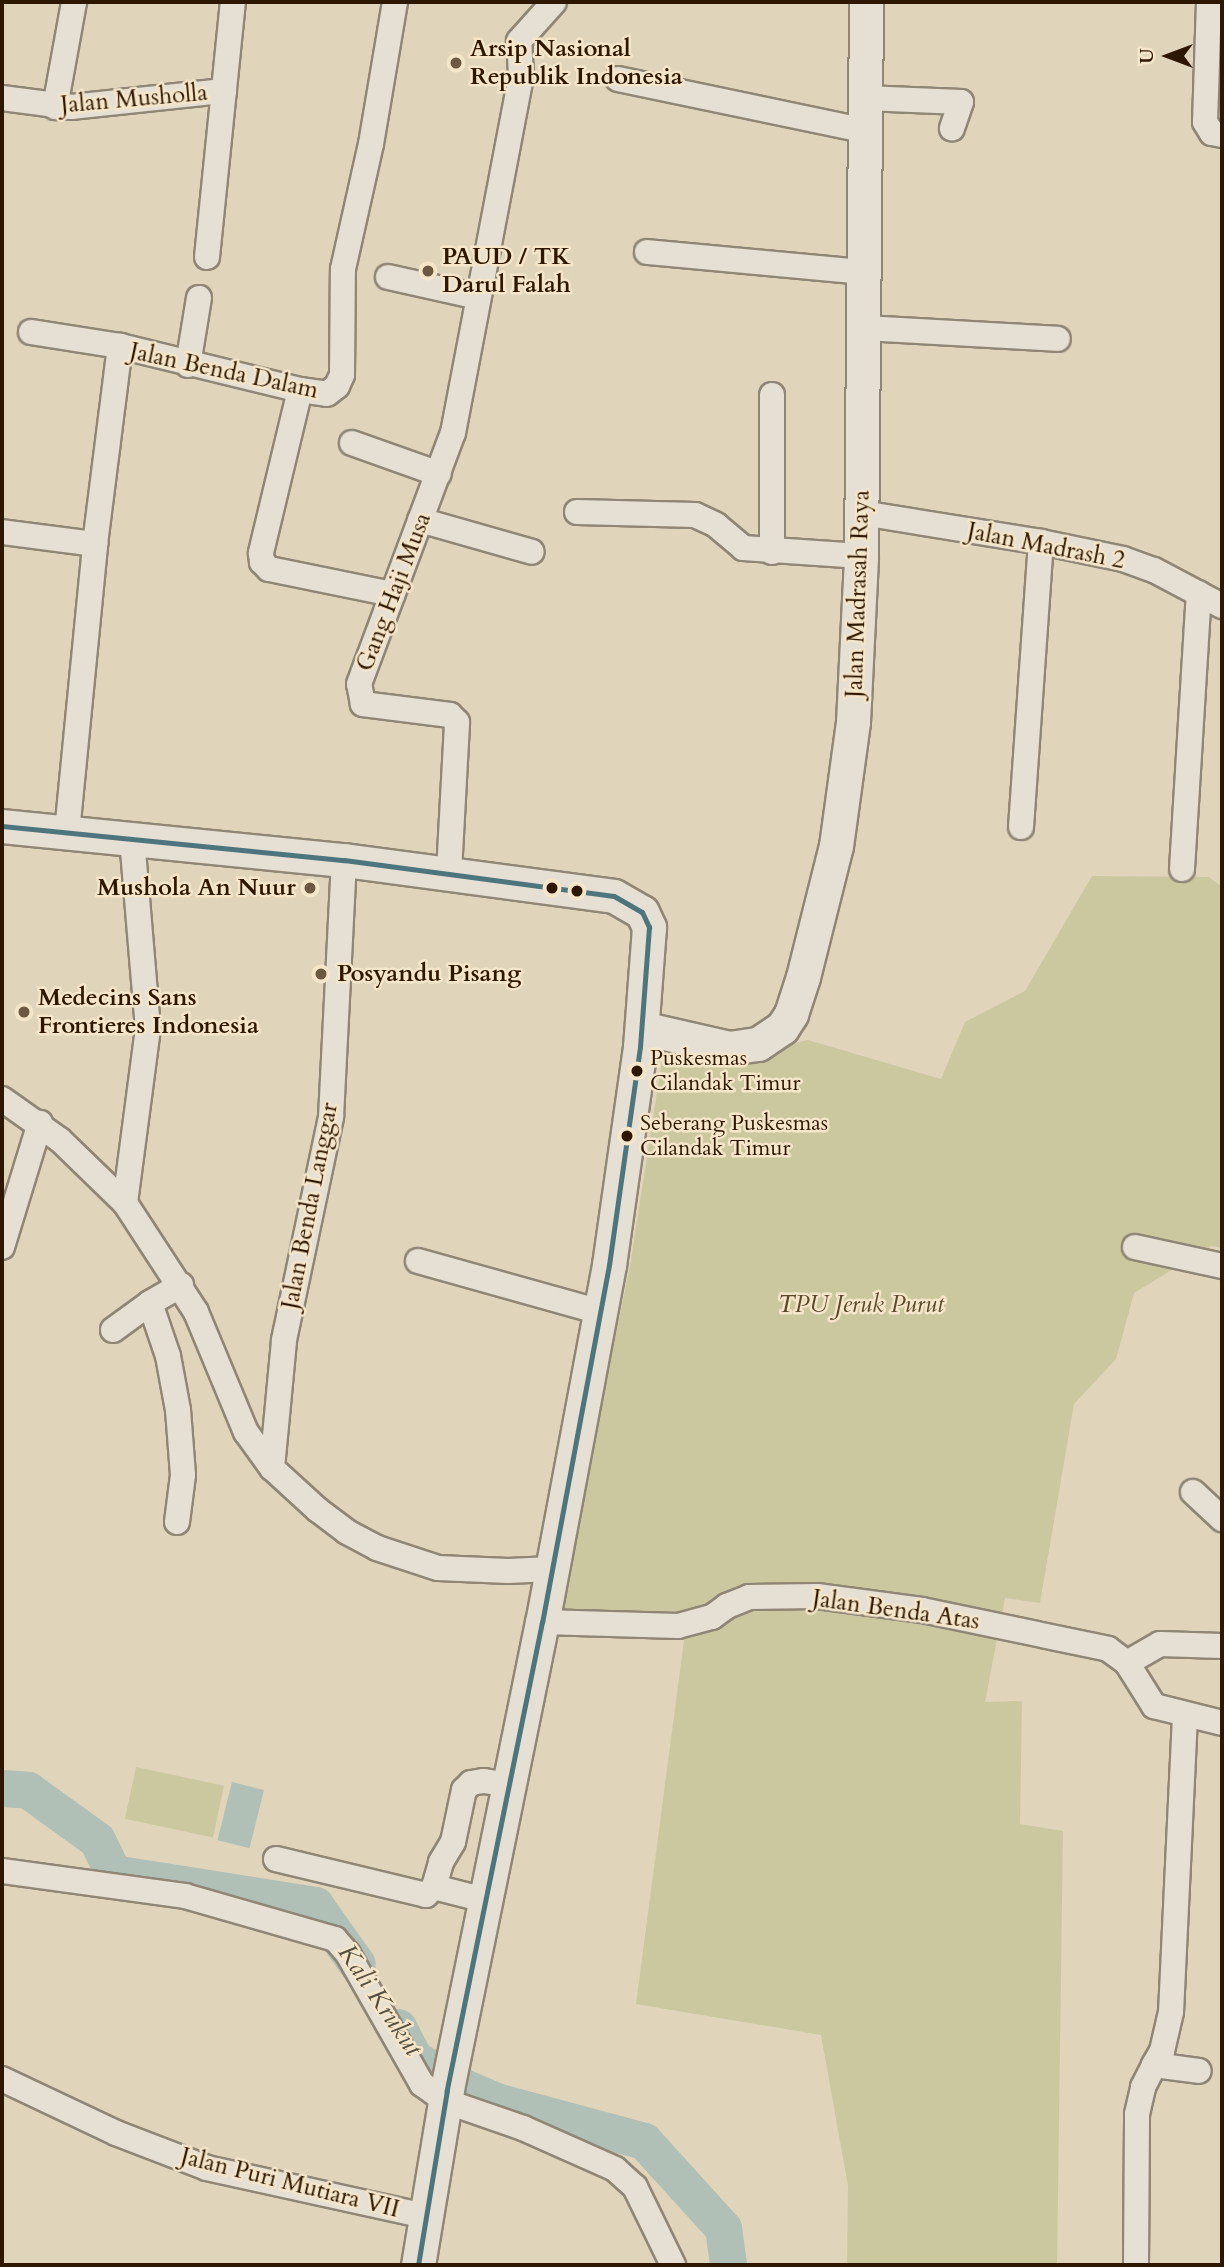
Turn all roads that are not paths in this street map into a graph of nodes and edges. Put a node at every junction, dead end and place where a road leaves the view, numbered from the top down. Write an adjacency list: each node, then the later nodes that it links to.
1 (74, 2): 10 (street)
2 (233, 2): 8 (street)
3 (395, 2): 25 (street, Jalan Benda Dalam)
4 (554, 2): 18 (street, Gang Haji Musa)
5 (866, 2): 11 (street, Jalan Madrasah Raya)
6 (1209, 2): 13 (street)
7 (618, 79): 11 (street)
8 (225, 91): 10 (street, Jalan Musholla); 15 (street)
9 (2, 98): 10 (street, Jalan Musholla)
10 (55, 107)
11 (864, 114): 12 (street); 16 (street, Jalan Madrasah Raya)
12 (952, 128)
13 (1222, 135)
14 (647, 253): 16 (street)
15 (207, 257)
16 (863, 272): 20 (street, Jalan Madrasah Raya)
17 (388, 277): 18 (street)
18 (478, 297): 28 (street, Gang Haji Musa)
19 (199, 298): 24 (street)
20 (863, 328): 22 (street); 30 (street, Jalan Madrasah Raya)
21 (31, 332): 23 (street)
22 (1058, 339)
23 (120, 346): 24 (street, Jalan Benda Dalam); 34 (street, Jalan Benda Dalam)
24 (188, 365): 25 (street, Jalan Benda Dalam)
25 (300, 390): 38 (street)
26 (772, 395): 36 (street)
27 (352, 443): 28 (street)
28 (437, 478): 31 (street, Gang Haji Musa)
29 (577, 512): 36 (street)
30 (862, 513): 33 (street, Jalan Madrash 2); 37 (street, Jalan Madrasah Raya)
31 (420, 520): 35 (street); 38 (street, Gang Haji Musa)
32 (2, 532): 34 (street)
33 (1041, 542): 39 (street, Jalan Madrash 2); 42 (street)
34 (95, 544): 43 (street, Jalan Benda Dalam)
35 (532, 552)
36 (772, 552): 37 (street)
37 (860, 556): 48 (street, Jalan Madrasah Raya)
38 (392, 594): 47 (street, Gang Haji Musa)
39 (1199, 594): 40 (street, Jalan Madrash 2); 46 (street)
40 (1222, 606)
41 (2, 826): 43 (street)
42 (1021, 827)
43 (67, 831): 44 (street)
44 (132, 838): 45 (street); 51 (street)
45 (344, 860): 47 (street); 60 (street, Jalan Benda Langgar)
46 (1182, 869)
47 (449, 872): 48 (street)
48 (642, 1028): 58 (street)
49 (2, 1099): 50 (street)
50 (40, 1123): 51 (street); 53 (street)
51 (125, 1203): 56 (street)
52 (1135, 1247): 55 (street)
53 (2, 1248)
54 (418, 1261): 58 (street)
55 (1222, 1266)
56 (181, 1285): 57 (street); 60 (street)
57 (150, 1303): 59 (street); 63 (street)
58 (601, 1312): 64 (street)
59 (113, 1330)
60 (272, 1468): 64 (street)
61 (1194, 1492): 62 (street)
62 (1222, 1519)
63 (177, 1522)
64 (552, 1569): 65 (street)
65 (542, 1622): 67 (street, Jalan Benda Atas); 70 (street)
66 (1222, 1646): 67 (street)
67 (1127, 1663): 68 (street, Jalan Benda Atas)
68 (1185, 1716): 69 (street, Jalan Benda Atas); 75 (street)
69 (1222, 1723)
70 (509, 1785): 73 (street); 74 (street)
71 (276, 1860): 73 (street)
72 (2, 1871): 78 (street)
73 (435, 1887): 74 (street)
74 (485, 1900): 78 (street)
75 (1154, 2065): 76 (street); 82 (street)
76 (1199, 2071)
77 (2, 2079): 79 (street, Jalan Puri Mutiara VII)
78 (448, 2085): 79 (street); 81 (street)
79 (425, 2216): 80 (street)
80 (418, 2265)
81 (673, 2265)
82 (1136, 2265)

